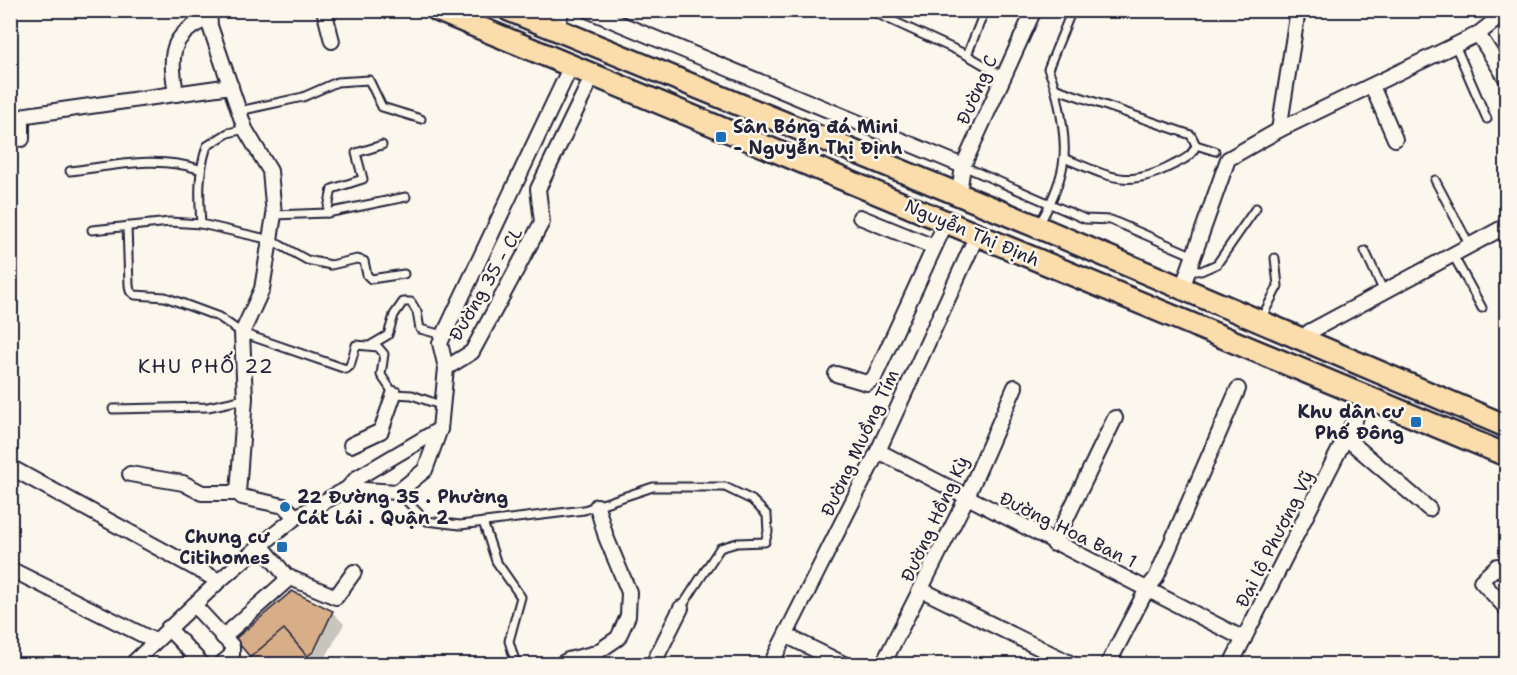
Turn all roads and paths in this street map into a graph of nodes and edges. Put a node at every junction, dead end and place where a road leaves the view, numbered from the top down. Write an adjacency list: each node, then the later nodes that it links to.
1 (324, 10): 15 (street)
2 (437, 10): 16 (main road, Nguyễn Thị Định)
3 (470, 10): 16 (main road, Nguyễn Thị Định)
4 (509, 10): 16 (main road, Nguyễn Thị Định)
5 (536, 10): 13 (main road, Nguyễn Thị Định)
6 (869, 10): 18 (lane)
7 (985, 10): 18 (lane)
8 (1034, 10): 21 (street, Đường C)
9 (1072, 10): 25 (lane)
10 (1298, 10): 31 (street)
11 (1506, 12): 14 (street)
12 (209, 14): 23 (street); 26 (street)
13 (561, 15): 16 (main road, Nguyễn Thị Định)
14 (1478, 33): 17 (street); 22 (street)
15 (332, 41)
16 (580, 41): 19 (main road, Nguyễn Thị Định); 19 (main road, Nguyễn Thị Định); 20 (street); 66 (street, Đường 35 - CL)
17 (1455, 45): 24 (street); 29 (lane)
18 (967, 55): 21 (lane)
19 (601, 58): 20 (main road, Nguyễn Thị Định); 41 (main road, Nguyễn Thị Định); 41 (main road, Nguyễn Thị Định); 69 (street, Đường 35 - CL)
20 (710, 73): 41 (main road, Nguyễn Thị Định)
21 (1003, 76): 41 (street, Đường C)
22 (1506, 78)
23 (231, 86): 26 (street); 27 (street)
24 (1372, 86): 31 (street); 33 (street)
25 (1057, 89): 35 (lane); 37 (lane)
26 (176, 94): 32 (street)
27 (239, 111): 28 (lane); 30 (street)
28 (421, 119)
29 (1487, 119)
30 (245, 129): 38 (lane); 45 (street)
31 (1279, 130): 57 (street)
32 (22, 139)
33 (1395, 139)
34 (382, 145): 44 (lane)
35 (1196, 145): 36 (lane); 37 (lane)
36 (1215, 151)
37 (1064, 158): 48 (lane)
38 (199, 169): 39 (lane); 49 (lane)
39 (70, 171)
40 (1435, 180): 54 (lane)
41 (955, 196): 46 (main road, Nguyễn Thị Định); 46 (main road, Nguyễn Thị Định); 48 (lane); 55 (street, Đường C)
42 (406, 197): 44 (lane)
43 (1256, 208): 61 (lane)
44 (327, 213): 45 (lane)
45 (274, 215): 53 (street)
46 (985, 216): 48 (main road, Nguyễn Thị Định); 74 (main road, Nguyễn Thị Định); 83 (main road, Nguyễn Thị Định); 85 (street, Đường Muồng Tím)
47 (860, 217): 55 (street)
48 (1043, 217): 57 (lane); 61 (main road, Nguyễn Thị Định)
49 (201, 224): 50 (lane); 53 (lane)
50 (126, 226): 52 (lane); 65 (lane)
51 (1506, 226): 54 (street)
52 (92, 230)
53 (271, 240): 60 (lane); 65 (street)
54 (1470, 246): 58 (street)
55 (934, 247): 70 (street, Đường C)
56 (1365, 251): 62 (lane)
57 (1194, 255): 61 (street)
58 (1453, 255): 62 (street); 63 (lane)
59 (1275, 258): 64 (lane)
60 (404, 274)
61 (1184, 280): 64 (main road, Nguyễn Thị Định); 67 (main road, Nguyễn Thị Định)
62 (1384, 292): 67 (street)
63 (1482, 308)
64 (1264, 313): 67 (main road, Nguyễn Thị Định)
65 (242, 333): 68 (lane); 75 (street)
66 (443, 335): 68 (lane); 69 (street, Đường 35 - CL)
67 (1305, 336): 78 (main road, Nguyễn Thị Định); 80 (main road, Nguyễn Thị Định)
68 (370, 345): 73 (lane)
69 (446, 368): 76 (street, Đường 35 - CL)
70 (836, 374)
71 (1016, 387): 92 (street, Đường Hồng Kỳ)
72 (1238, 388): 104 (street)
73 (394, 394): 76 (lane); 84 (street)
74 (1366, 397): 82 (street, Đại lộ Phượng Vỹ); 86 (main road, Nguyễn Thị Định)
75 (245, 399): 77 (lane); 91 (street)
76 (440, 405): 81 (street, Đường 35 - CL)
77 (113, 409)
78 (1506, 414)
79 (1115, 418): 97 (street)
80 (1506, 426)
81 (440, 429): 89 (street); 90 (street, Đường 35 - CL)
82 (1346, 438): 94 (street); 112 (street, Đại lộ Phượng Vỹ)
83 (1506, 441)
84 (351, 444)
85 (878, 451): 92 (street, Đường Hoa Ban 1); 110 (street, Đường Muồng Tím)
86 (1506, 455)
87 (10, 467): 103 (street)
88 (130, 474): 91 (street)
89 (347, 489): 90 (street); 95 (street)
90 (398, 492): 96 (lane)
91 (238, 493): 95 (street)
92 (966, 499): 97 (street, Đường Hoa Ban 1); 105 (street, Đường Hồng Kỳ)
93 (597, 506): 96 (lane); 107 (lane); 118 (street)
94 (1429, 509)
95 (296, 517): 98 (street)
96 (483, 522): 117 (lane)
97 (1054, 544): 104 (street, Đường Hoa Ban 1)
98 (261, 545): 102 (street); 103 (street)
99 (10, 569): 113 (street)
100 (354, 572): 102 (street)
101 (1506, 574): 108 (street)
102 (286, 576): 111 (street)
103 (219, 581): 106 (street)
104 (1147, 589): 112 (street, Đường Hoa Ban 1); 124 (street)
105 (922, 590): 122 (street, Đường Hồng Kỳ); 123 (street)
106 (194, 604): 109 (street); 111 (street)
107 (681, 608): 119 (street)
108 (1506, 608)
109 (168, 628): 113 (street); 115 (street)
110 (787, 636): 120 (street, Đường Muồng Tím); 121 (street)
111 (223, 637): 116 (street)
112 (1244, 639): 125 (street, Đại lộ Phượng Vỹ)
113 (155, 640): 114 (street)
114 (132, 664)
115 (202, 664)
116 (221, 664)
117 (516, 664)
118 (561, 664)
119 (653, 664)
120 (771, 664)
121 (843, 664)
122 (883, 664)
123 (1072, 664)
124 (1108, 664)
125 (1231, 664)

